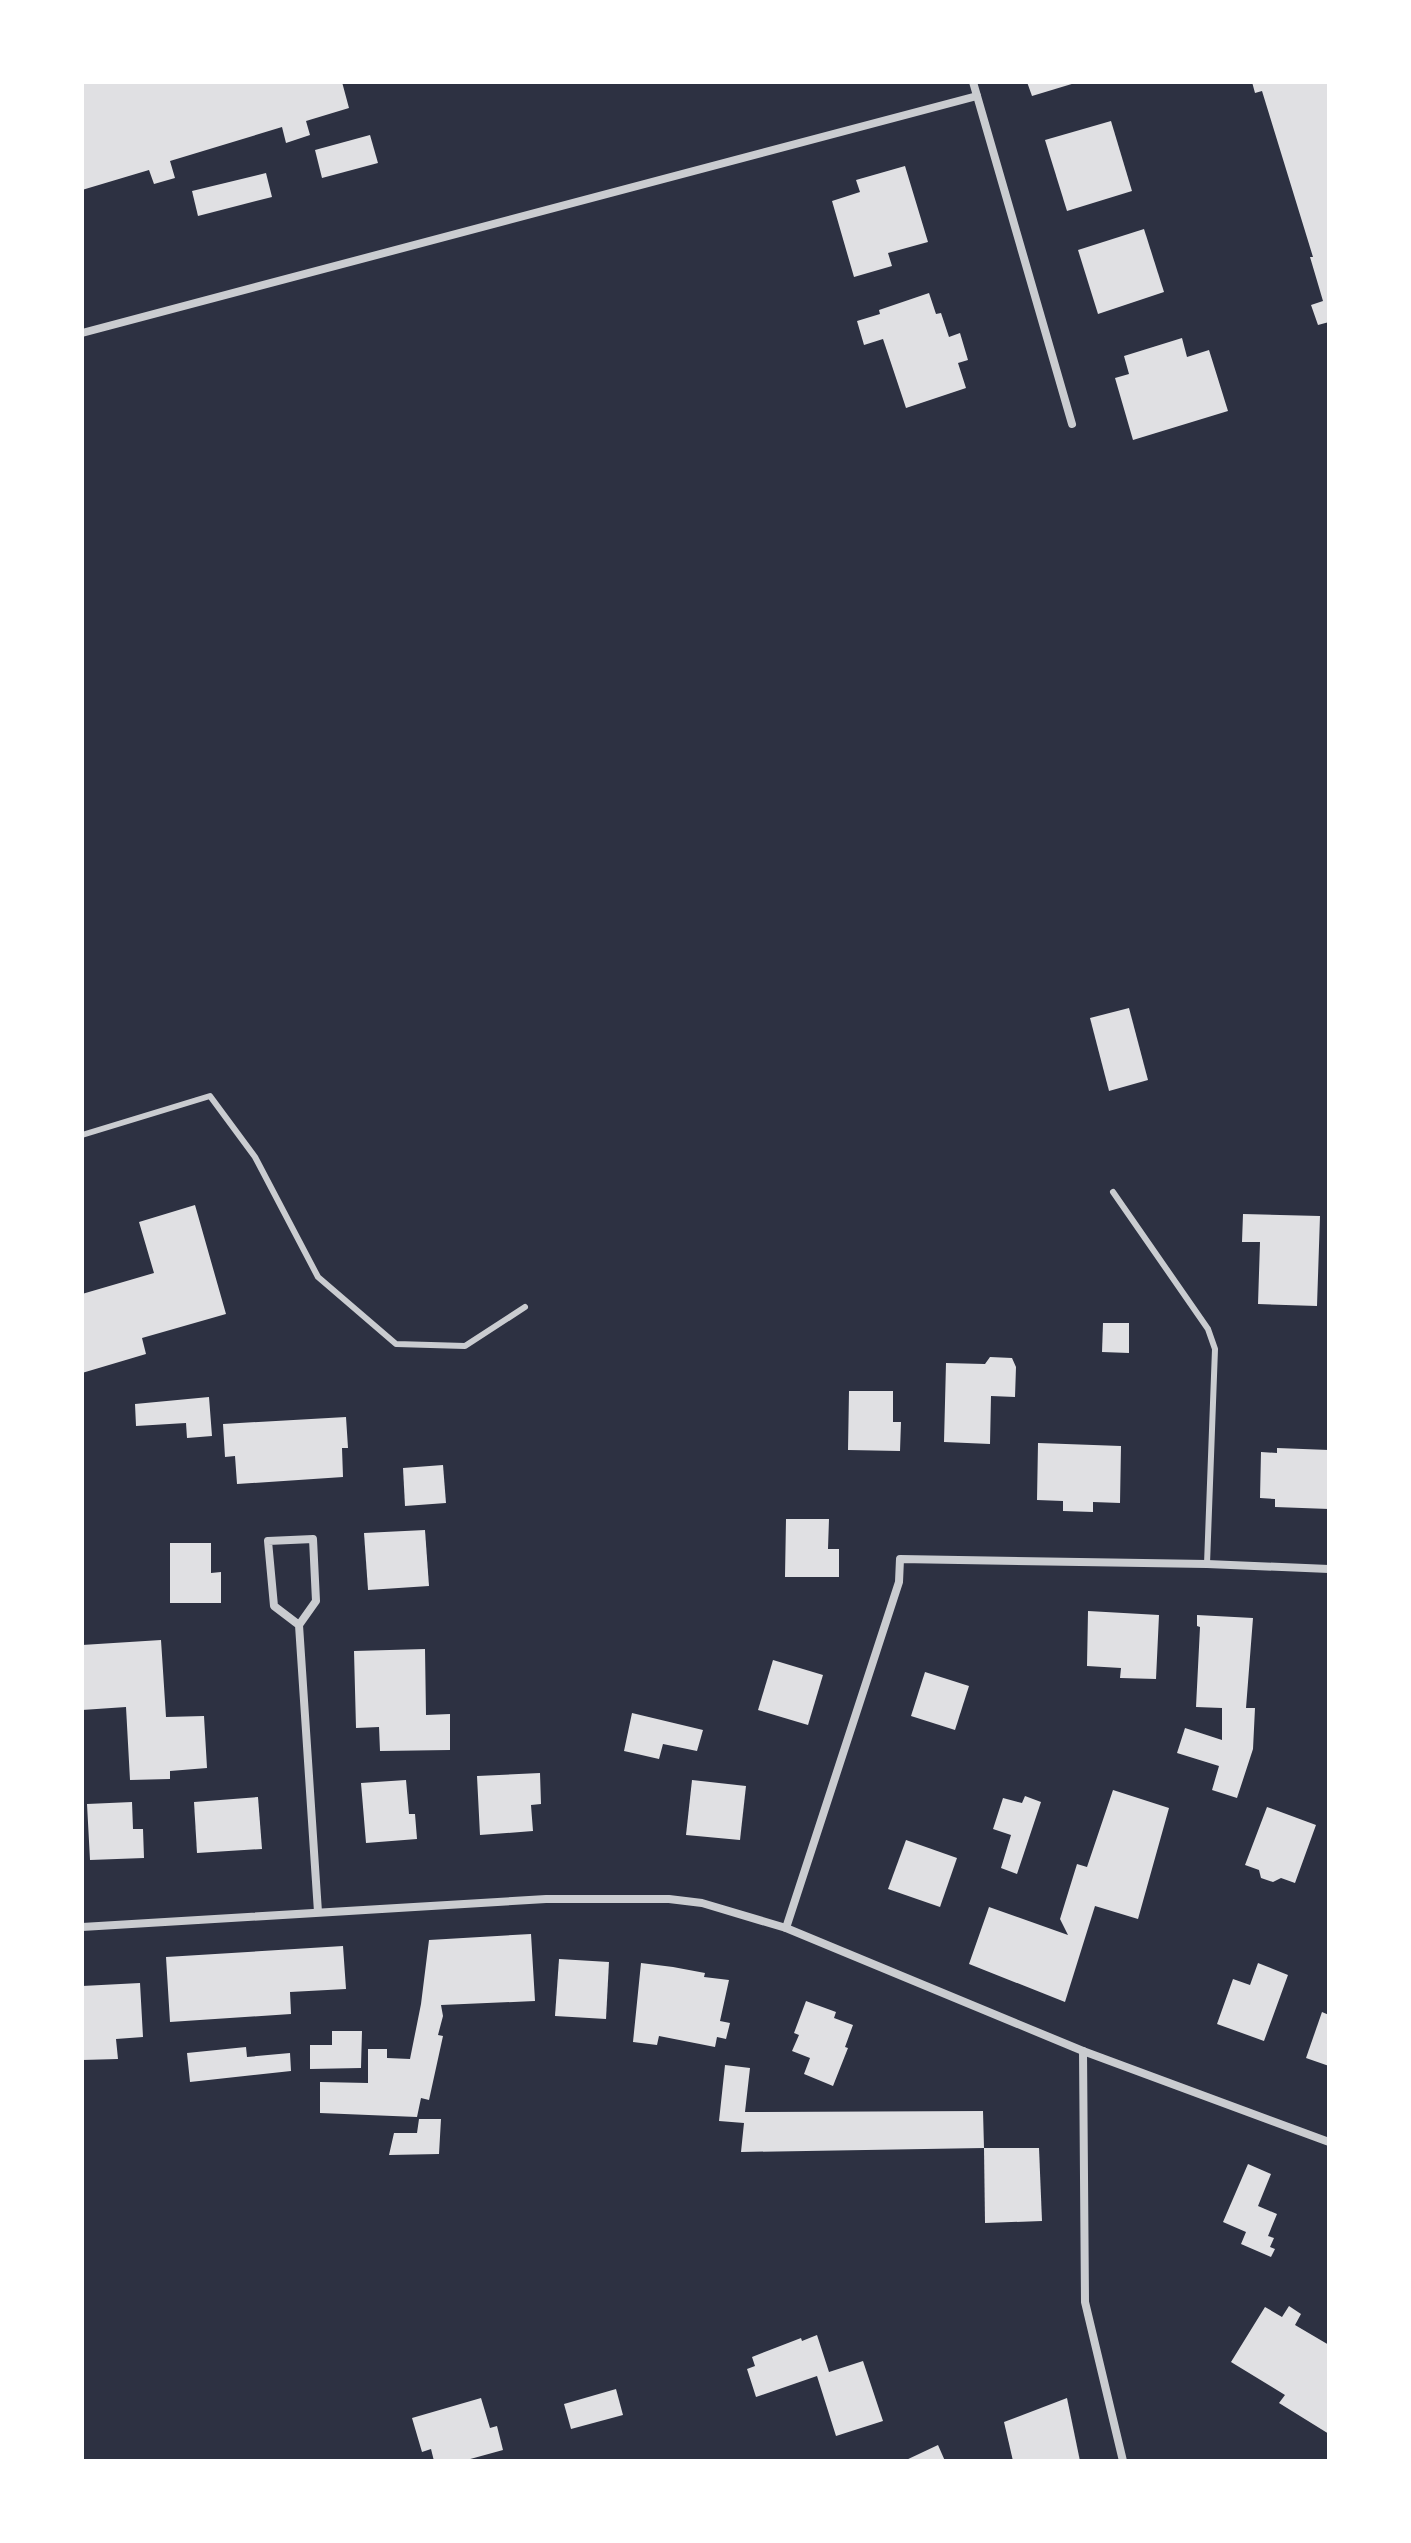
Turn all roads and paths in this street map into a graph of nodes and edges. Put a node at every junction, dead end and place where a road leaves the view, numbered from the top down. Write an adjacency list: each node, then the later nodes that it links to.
1 (973, 82): 2 (street)
2 (977, 96): 3 (street); 4 (street)
3 (82, 333)
4 (1072, 424)
5 (82, 1135): 7 (lane)
6 (1113, 1192): 8 (lane)
7 (525, 1307)
8 (1207, 1564): 9 (street); 13 (street)
9 (1329, 1569)
10 (299, 1625): 10 (street); 11 (street)
11 (318, 1912): 12 (street); 13 (street)
12 (82, 1927)
13 (786, 1928): 14 (street)
14 (1083, 2051): 15 (street); 16 (street)
15 (1329, 2142)
16 (1123, 2461)

